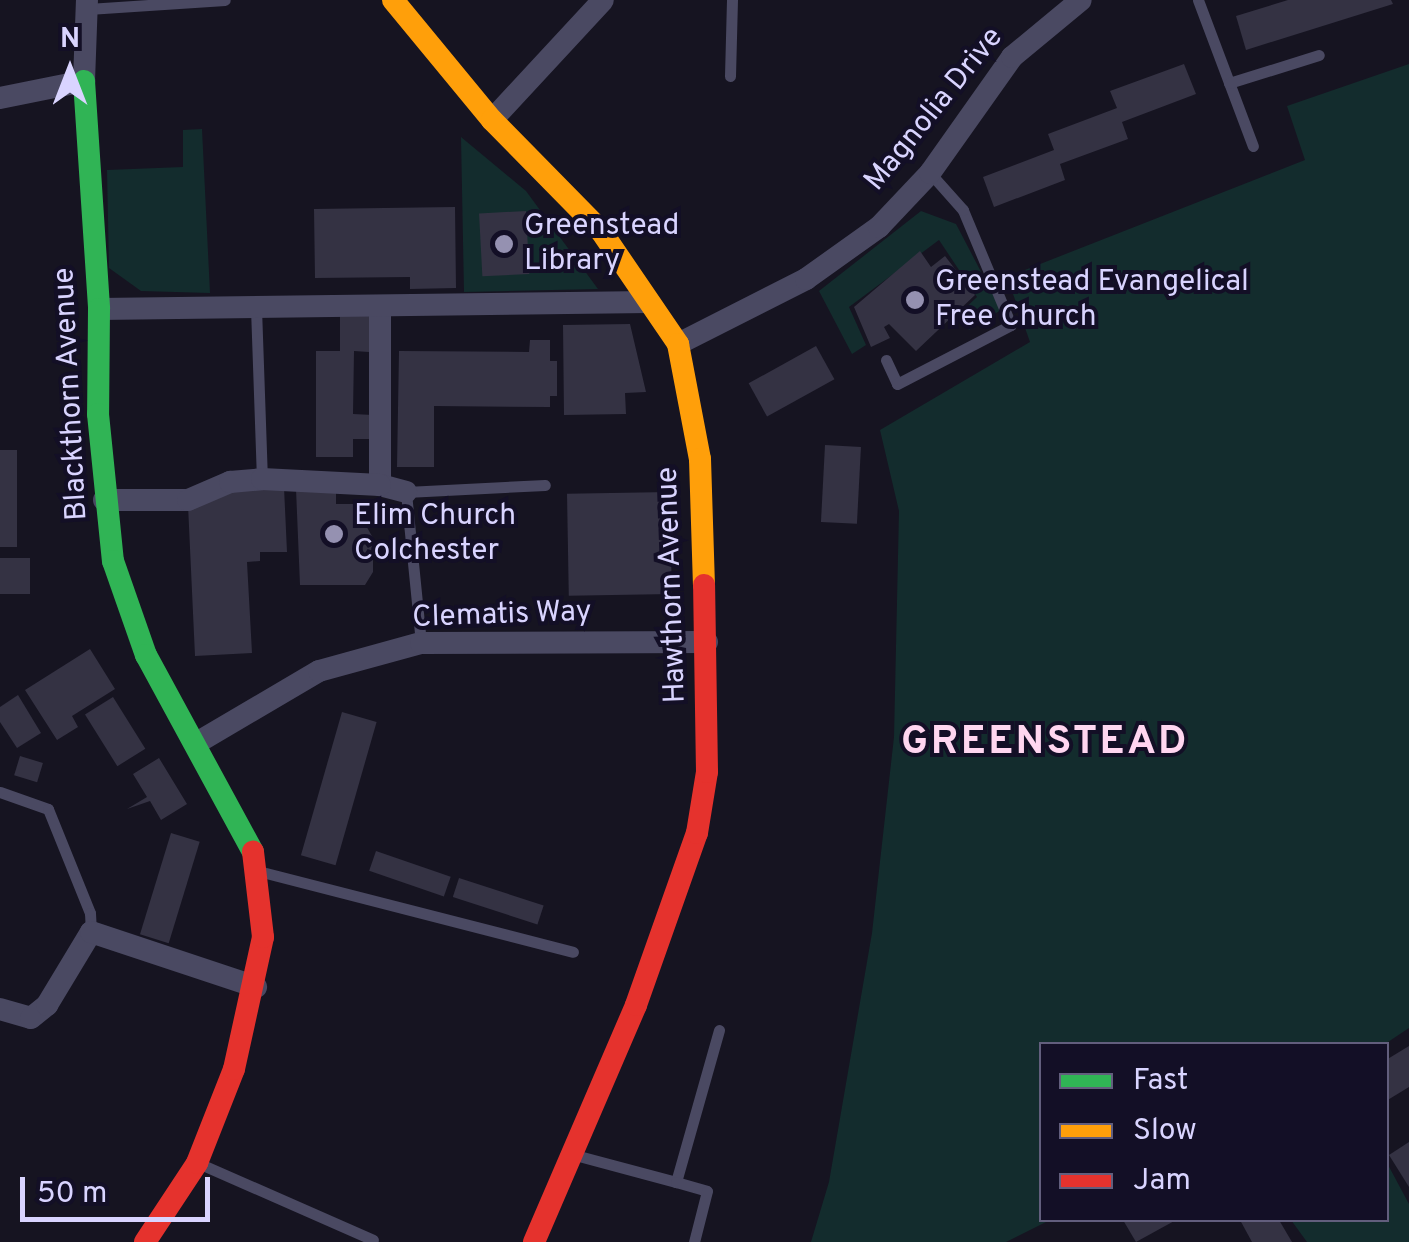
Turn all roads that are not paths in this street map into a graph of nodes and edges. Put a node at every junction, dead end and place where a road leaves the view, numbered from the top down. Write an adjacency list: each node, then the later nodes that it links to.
1 (226, 0): 7 (lane)
2 (393, 0): 13 (street, Hawthorn Avenue)
3 (603, 0): 13 (street)
4 (732, 0): 9 (lane)
5 (1198, 0): 11 (lane)
6 (1072, 2): 15 (street, Magnolia Drive)
7 (87, 4): 10 (street)
8 (1319, 55): 11 (lane)
9 (730, 76)
10 (84, 81): 12 (street); 19 (street, Blackthorn Avenue)
11 (1229, 84): 14 (lane)
12 (0, 98)
13 (492, 120): 16 (street, Hawthorn Avenue)
14 (1253, 146)
15 (930, 173): 20 (street, Magnolia Drive); 21 (lane)
16 (649, 302): 17 (street); 20 (street, Hawthorn Avenue)
17 (380, 306): 18 (street); 23 (street)
18 (264, 308): 19 (street); 22 (lane)
19 (99, 309): 26 (street, Blackthorn Avenue)
20 (678, 344): 27 (street, Hawthorn Avenue)
21 (886, 360)
22 (262, 479): 23 (street); 26 (street)
23 (380, 484): 25 (street)
24 (546, 485): 25 (lane)
25 (406, 492): 28 (lane)
26 (104, 500): 29 (street, Blackthorn Avenue)
27 (707, 642): 28 (street, Clematis Way); 37 (street, Hawthorn Avenue)
28 (420, 643): 29 (street, Clematis Way)
29 (200, 741): 31 (street, Blackthorn Avenue)
30 (0, 792): 32 (lane)
31 (260, 871): 33 (lane); 34 (street, Blackthorn Avenue)
32 (90, 932): 34 (street); 35 (street)
33 (573, 952)
34 (256, 987): 38 (street, Blackthorn Avenue)
35 (0, 1009)
36 (719, 1030): 39 (lane)
37 (570, 1154): 39 (lane); 42 (street, Hawthorn Avenue)
38 (197, 1163): 40 (lane); 41 (street, Blackthorn Avenue)
39 (676, 1182): 43 (lane)
40 (372, 1240)
41 (145, 1242)
42 (534, 1242)
43 (694, 1242)

